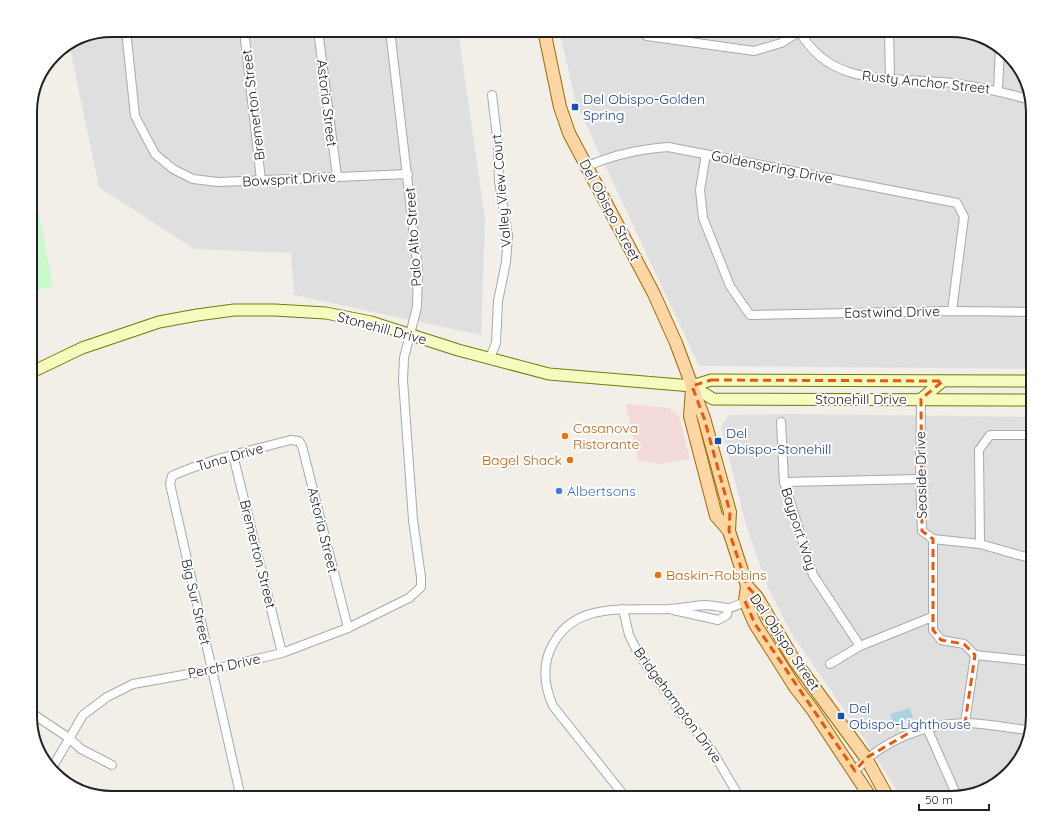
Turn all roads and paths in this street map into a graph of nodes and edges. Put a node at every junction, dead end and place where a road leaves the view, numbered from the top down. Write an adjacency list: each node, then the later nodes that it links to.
1 (127, 37): 19 (street, Bowsprit Drive)
2 (245, 37): 19 (street, Bremerton Street)
3 (319, 37): 18 (street, Astoria Street)
4 (391, 37): 17 (street, Palo Alto Street)
5 (545, 37): 16 (main road, Del Obispo Street)
6 (654, 37): 7 (street)
7 (790, 37)
8 (803, 37): 11 (street, Rusty Anchor Street)
9 (889, 37): 11 (street)
10 (1000, 55): 12 (street)
11 (890, 79): 12 (street, Rusty Anchor Street)
12 (998, 91): 14 (street, Rusty Anchor Street)
13 (492, 95): 23 (street, Valley View Court)
14 (1024, 98)
15 (706, 154): 16 (street, Goldenspring Drive); 20 (street, Goldenspring Drive); 20 (street, Eastwind Drive)
16 (588, 166): 27 (main road, Del Obispo Street)
17 (408, 174): 18 (street, Bowsprit Drive); 22 (street, Palo Alto Street)
18 (337, 176): 19 (street, Bowsprit Drive)
19 (262, 180)
20 (952, 311): 21 (street, Eastwind Drive)
21 (1026, 312)
22 (410, 335): 23 (main road, Stonehill Drive); 24 (main road, Stonehill Drive); 41 (street, Palo Alto Street)
23 (490, 358): 27 (main road, Stonehill Drive)
24 (37, 370)
25 (943, 381): 26 (main road, Stonehill Drive); 27 (main road, Stonehill Drive); 28 (main road)
26 (1026, 381)
27 (692, 386): 28 (main road, Stonehill Drive); 40 (main road, Del Obispo Street)
28 (921, 399): 29 (main road, Stonehill Drive); 35 (street, Seaside Drive)
29 (1026, 400)
30 (781, 422): 36 (street, Bayport Way)
31 (1026, 435): 38 (street)
32 (290, 440): 33 (street, Tuna Drive); 48 (street, Astoria Street)
33 (233, 455): 34 (street, Tuna Drive); 50 (street, Bremerton Street)
34 (172, 476): 54 (street, Big Sur Street)
35 (920, 479): 36 (street); 37 (street, Seaside Drive)
36 (784, 482): 49 (street, Bayport Way)
37 (933, 539): 38 (street, Seaside Drive); 47 (street)
38 (980, 544): 39 (street, Seaside Drive)
39 (1026, 557)
40 (747, 586): 42 (main road, Del Obispo Street); 43 (main road, Del Obispo Street)
41 (420, 587): 48 (street, Perch Drive)
42 (757, 596): 43 (street); 60 (main road, Del Obispo Street)
43 (745, 601): 44 (street); 63 (main road, Del Obispo Street)
44 (728, 608): 46 (street); 46 (street)
45 (623, 609): 46 (street); 65 (street); 66 (street, Bridgehampton Drive)
46 (669, 609)
47 (932, 617): 49 (street); 51 (street)
48 (348, 628): 50 (street, Perch Drive)
49 (860, 646): 53 (street)
50 (282, 653): 54 (street, Perch Drive)
51 (975, 655): 52 (street); 56 (street)
52 (1026, 660)
53 (830, 664)
54 (211, 670): 59 (street, Perch Drive); 64 (street, Big Sur Street)
55 (37, 717): 59 (street)
56 (965, 723): 57 (street); 58 (street)
57 (927, 728): 60 (street); 69 (street)
58 (1024, 730)
59 (69, 738): 61 (street, Perch Drive); 62 (street)
60 (866, 758): 63 (street); 68 (main road, Del Obispo Street)
61 (55, 764)
62 (112, 765)
63 (855, 771): 67 (main road, Del Obispo Street)
64 (239, 791)
65 (620, 791)
66 (736, 791)
67 (867, 791)
68 (884, 791)
69 (955, 791)

